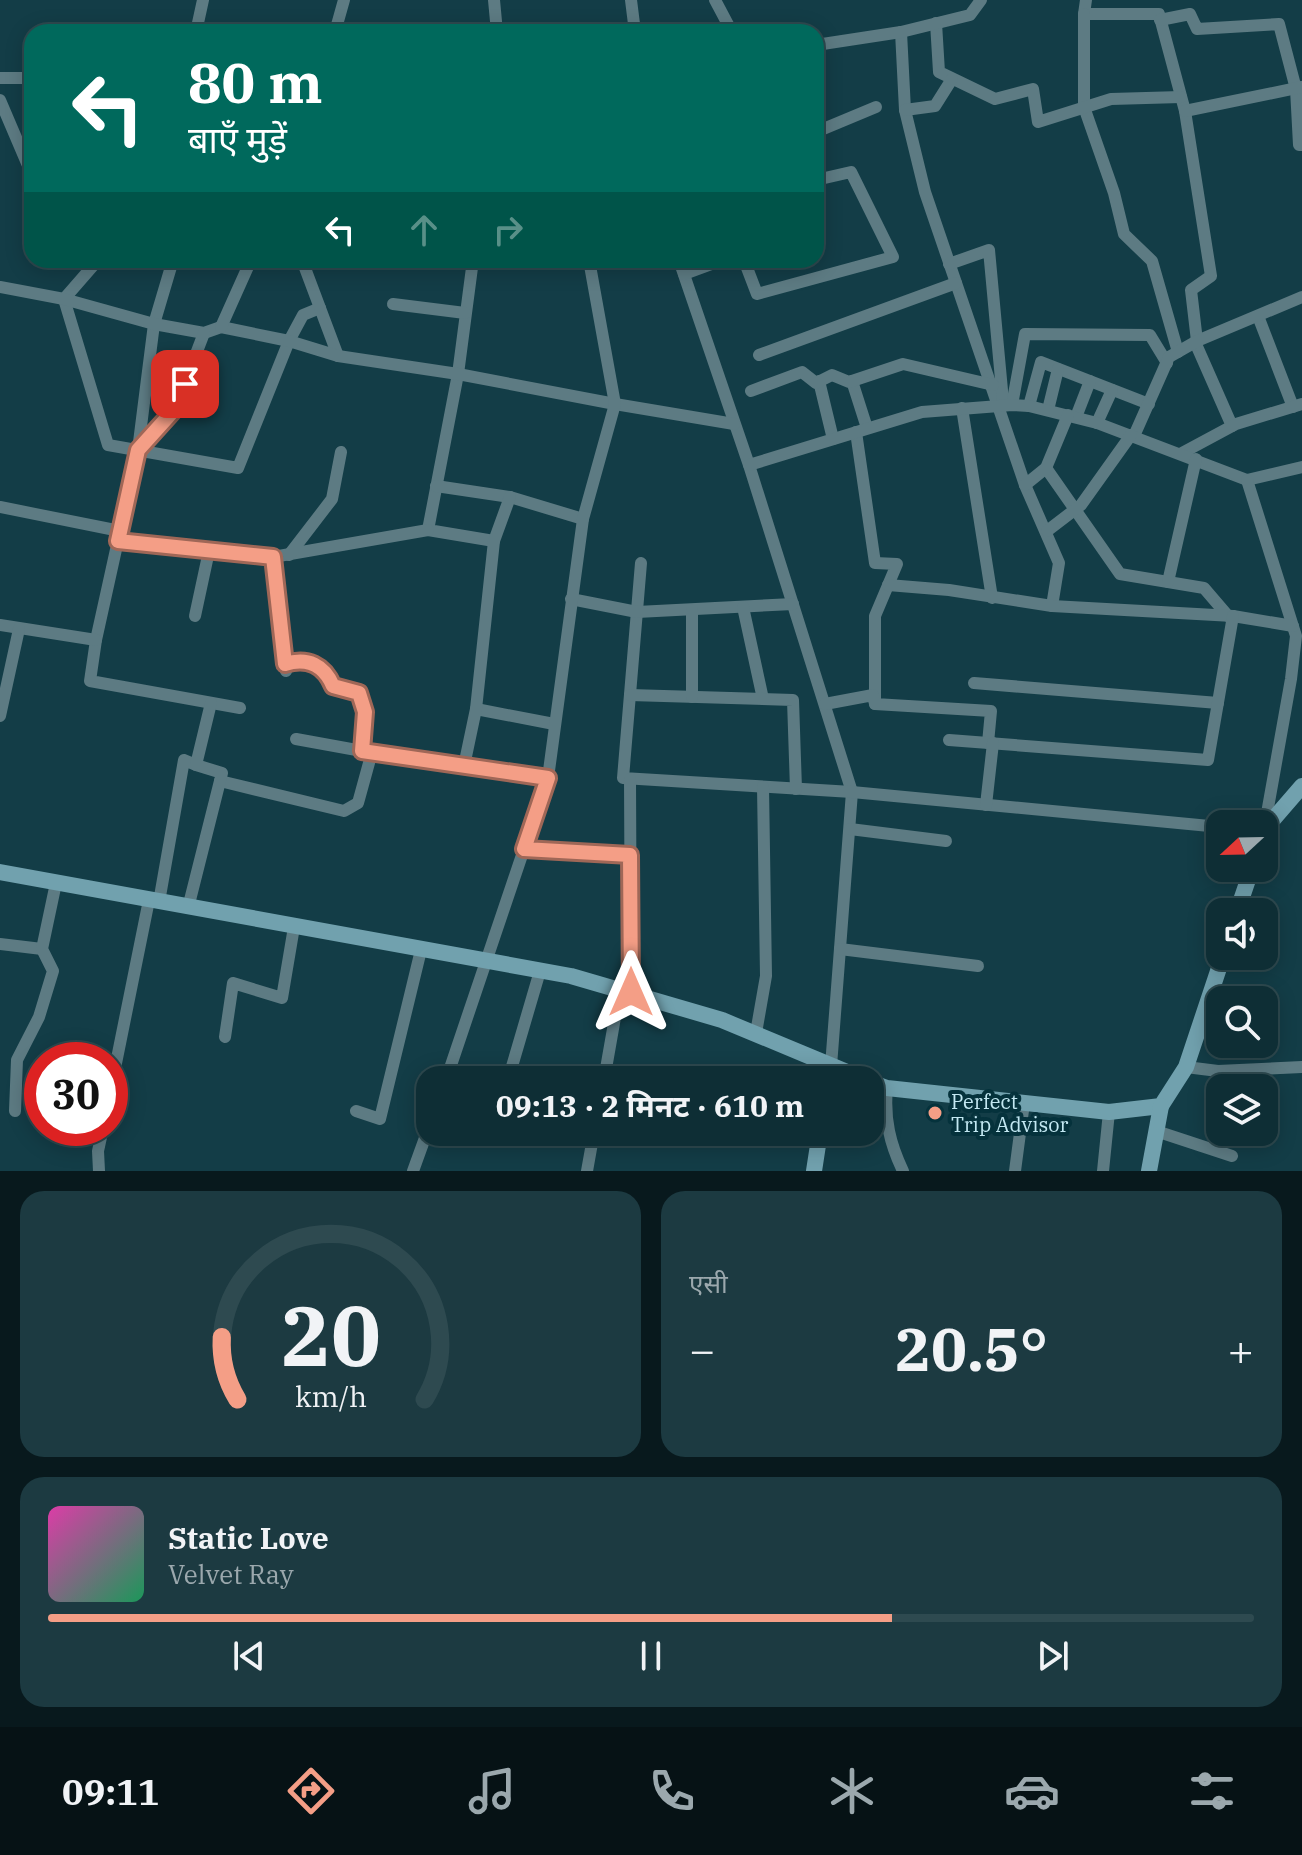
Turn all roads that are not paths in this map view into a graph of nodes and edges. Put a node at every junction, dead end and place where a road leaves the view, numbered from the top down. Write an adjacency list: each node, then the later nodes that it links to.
1 (203, 0): 12 (street)
2 (344, 0): 13 (street)
3 (494, 0): 14 (street)
4 (631, 0): 15 (street)
5 (715, 0): 16 (street)
6 (981, 0): 11 (street)
7 (1188, 0): 9 (street)
8 (1085, 7): 10 (street); 26 (street)
9 (1190, 14): 10 (street); 22 (street)
10 (1160, 20): 23 (street)
11 (936, 23): 17 (street); 21 (street)
12 (198, 24)
13 (337, 24)
14 (496, 24)
15 (634, 24)
16 (728, 24)
17 (901, 32): 18 (street); 27 (street)
18 (824, 44)
19 (0, 78): 20 (street)
20 (24, 78)
21 (952, 79): 26 (street); 27 (street)
22 (1299, 88): 28 (street); 30 (street)
23 (1181, 97): 26 (street); 28 (street)
24 (0, 100): 31 (street)
25 (876, 107): 29 (street)
26 (1084, 107): 57 (street)
27 (905, 110): 33 (street)
28 (1185, 111): 56 (street)
29 (824, 129)
30 (1302, 145)
31 (24, 156)
32 (824, 178): 42 (street)
33 (949, 264): 44 (street); 71 (street)
34 (91, 268): 47 (street)
35 (171, 268): 52 (street)
36 (247, 268): 53 (street)
37 (305, 268): 49 (street)
38 (472, 268): 50 (street)
39 (590, 268): 69 (street)
40 (682, 268): 43 (street)
41 (700, 268): 43 (street)
42 (747, 268)
43 (684, 274): 78 (street)
44 (956, 283): 58 (street); 66 (street)
45 (0, 287): 47 (street)
46 (1302, 297): 51 (street)
47 (64, 299): 52 (street); 83 (street)
48 (393, 304): 50 (street)
49 (320, 308): 55 (street); 59 (street)
50 (465, 313): 62 (street)
51 (1258, 316): 56 (street); 73 (street)
52 (154, 324): 54 (street); 83 (street)
53 (221, 327): 54 (street); 55 (street)
54 (204, 333): 83 (street)
55 (289, 341): 59 (street); 83 (street)
56 (1196, 341): 57 (street); 79 (street)
57 (1178, 352): 60 (street)
58 (759, 355)
59 (338, 356): 62 (street)
60 (1167, 363): 70 (street); 71 (street)
61 (1058, 369): 65 (street); 72 (street); 75 (street)
62 (458, 374): 69 (street); 92 (street)
63 (819, 381): 64 (street); 68 (street); 82 (street)
64 (852, 381): 66 (street); 80 (street)
65 (1090, 381): 67 (street); 76 (street)
66 (993, 385): 71 (street)
67 (1112, 390): 70 (street); 77 (street)
68 (751, 391)
69 (615, 404): 78 (street); 96 (street)
70 (1149, 404): 81 (street)
71 (1005, 405): 72 (street); 74 (street); 91 (street)
72 (1029, 406): 75 (street)
73 (1298, 406): 79 (street)
74 (962, 408): 80 (street); 107 (street)
75 (1048, 410): 76 (street)
76 (1072, 416): 77 (street); 89 (street)
77 (1097, 423): 81 (street)
78 (734, 424): 87 (street)
79 (1232, 426): 85 (street)
80 (862, 430): 82 (street); 106 (street)
81 (1133, 435): 85 (street); 95 (street)
82 (833, 439): 87 (street)
83 (138, 450): 99 (street)
84 (341, 452): 102 (street)
85 (1182, 453): 86 (street)
86 (1196, 459): 90 (street); 105 (street)
87 (749, 465): 109 (street)
88 (1302, 467): 90 (street)
89 (1046, 468): 91 (street); 95 (street)
90 (1247, 480): 118 (street)
91 (1025, 485): 98 (street)
92 (436, 486): 93 (street); 97 (street)
93 (510, 497): 96 (street); 100 (street)
94 (0, 507): 99 (street)
95 (1075, 510): 98 (street); 105 (street)
96 (583, 519): 108 (street)
97 (428, 530): 100 (street); 102 (street)
98 (1047, 531): 110 (street)
99 (119, 536): 101 (street); 119 (street)
100 (494, 541): 129 (street)
101 (209, 551): 103 (street); 114 (street)
102 (289, 555): 103 (street)
103 (273, 557): 135 (street)
104 (641, 563): 113 (street)
105 (1168, 582): 115 (street)
106 (888, 585): 107 (street); 127 (street)
107 (992, 598): 110 (street)
108 (571, 599): 113 (street); 131 (street)
109 (793, 604): 111 (street); 126 (street)
110 (1052, 606): 115 (street)
111 (743, 607): 112 (street); 123 (street)
112 (692, 610): 113 (street); 122 (street)
113 (637, 612): 121 (street)
114 (195, 616)
115 (1230, 616): 118 (street); 125 (street)
116 (0, 625): 117 (street)
117 (19, 629): 119 (street); 130 (street)
118 (1297, 634): 146 (street)
119 (96, 640): 124 (street)
120 (974, 683): 125 (street)
121 (630, 695): 122 (street); 139 (street)
122 (692, 697): 123 (street)
123 (763, 699): 143 (street)
124 (211, 703): 128 (street); 136 (street)
125 (1218, 703): 134 (street)
126 (825, 704): 127 (street); 144 (street)
127 (875, 704): 134 (street)
128 (240, 708)
129 (476, 709): 131 (street); 137 (street)
130 (0, 716)
131 (554, 724): 138 (street)
132 (296, 739): 135 (street)
133 (949, 740): 134 (street)
134 (990, 743): 145 (street)
135 (367, 751): 137 (street); 140 (street)
136 (196, 765): 140 (street); 155 (street)
137 (464, 766): 138 (street)
138 (548, 778): 151 (street)
139 (630, 779): 142 (street); 152 (street)
140 (220, 781): 156 (street)
141 (1302, 786): 147 (main road)
142 (763, 787): 143 (street); 167 (street)
143 (796, 789): 144 (street)
144 (852, 792): 145 (street); 149 (street)
145 (986, 805): 148 (street)
146 (1268, 810)
147 (1278, 814)
148 (1206, 826)
149 (850, 829): 150 (street); 160 (street)
150 (946, 841)
151 (524, 849): 152 (street); 162 (street)
152 (630, 855): 166 (street)
153 (0, 872): 154 (main road)
154 (56, 883): 155 (main road); 159 (street)
155 (154, 901): 156 (main road); 169 (street)
156 (188, 908): 157 (main road)
157 (294, 927): 161 (main road); 168 (street)
158 (0, 944): 159 (street)
159 (42, 949): 181 (street)
160 (840, 949): 163 (street); 174 (street)
161 (421, 950): 162 (main road); 182 (street)
162 (488, 962): 165 (main road); 170 (street)
163 (978, 966)
164 (1218, 970): 175 (main road)
165 (540, 971): 166 (main road); 171 (street)
166 (626, 990): 167 (main road); 172 (street)
167 (756, 1033): 173 (main road)
168 (225, 1037)
169 (122, 1042)
170 (451, 1066)
171 (512, 1066)
172 (607, 1066)
173 (817, 1066)
174 (831, 1066)
175 (1186, 1067): 176 (street); 180 (main road)
176 (1302, 1067)
177 (884, 1087): 178 (main road)
178 (887, 1088): 179 (main road); 194 (street)
179 (1024, 1103): 183 (main road); 195 (street)
180 (1161, 1106): 183 (main road); 184 (main road)
181 (15, 1111)
182 (356, 1111)
183 (1109, 1112): 196 (street)
184 (1156, 1131): 189 (street); 197 (main road)
185 (99, 1146): 190 (street)
186 (422, 1146): 191 (street)
187 (591, 1146): 192 (street)
188 (818, 1146): 193 (main road)
189 (1232, 1156)
190 (99, 1171)
191 (413, 1171)
192 (587, 1171)
193 (814, 1171)
194 (903, 1171)
195 (1015, 1171)
196 (1103, 1171)
197 (1149, 1171)

